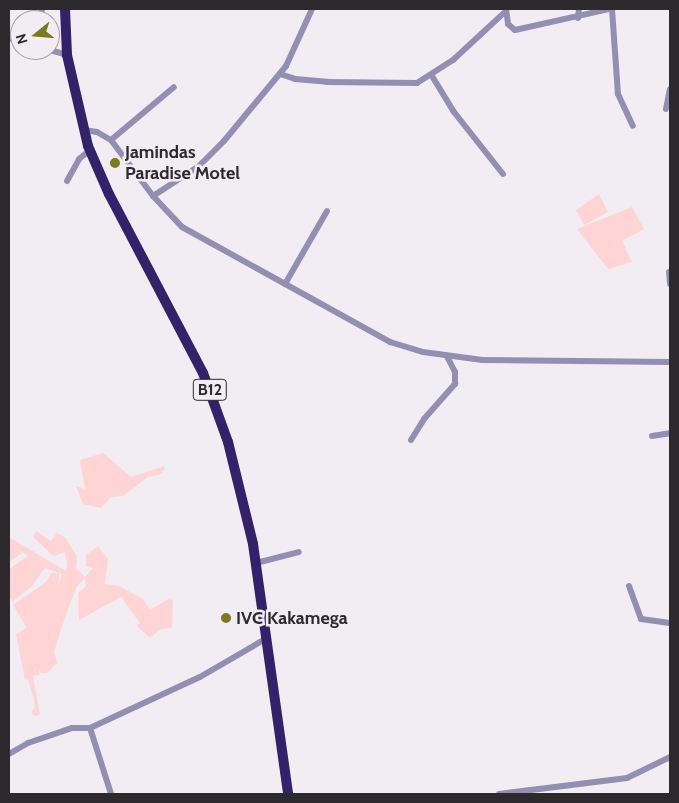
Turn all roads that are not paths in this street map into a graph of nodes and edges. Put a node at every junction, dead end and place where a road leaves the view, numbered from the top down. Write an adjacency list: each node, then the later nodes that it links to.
1 (65, 9): 8 (highway, B12)
2 (312, 9): 9 (street)
3 (579, 9): 6 (street)
4 (611, 9): 6 (street); 14 (street)
5 (506, 10): 6 (street); 10 (street)
6 (578, 18)
7 (60, 53): 8 (street)
8 (68, 55): 15 (highway, B12)
9 (280, 74): 10 (street); 20 (street)
10 (432, 76): 18 (street)
11 (174, 87): 16 (street)
12 (670, 89): 13 (street)
13 (666, 109)
14 (633, 126)
15 (84, 130): 16 (street); 17 (highway, B12)
16 (111, 140): 20 (street)
17 (90, 150): 19 (street); 31 (highway, B12)
18 (504, 174)
19 (67, 181)
20 (153, 196): 23 (street)
21 (327, 211): 23 (street)
22 (669, 272): 24 (street)
23 (285, 284): 25 (street)
24 (670, 284)
25 (447, 356): 26 (street); 29 (street)
26 (670, 362)
27 (670, 433): 28 (street)
28 (652, 436)
29 (411, 440)
30 (299, 552): 31 (street)
31 (256, 563): 34 (highway, B12)
32 (629, 586): 33 (street)
33 (670, 623)
34 (267, 638): 35 (street); 39 (highway, B12)
35 (90, 728): 36 (street); 38 (street)
36 (9, 754)
37 (670, 757): 40 (street)
38 (111, 794)
39 (288, 794)
40 (499, 794)

